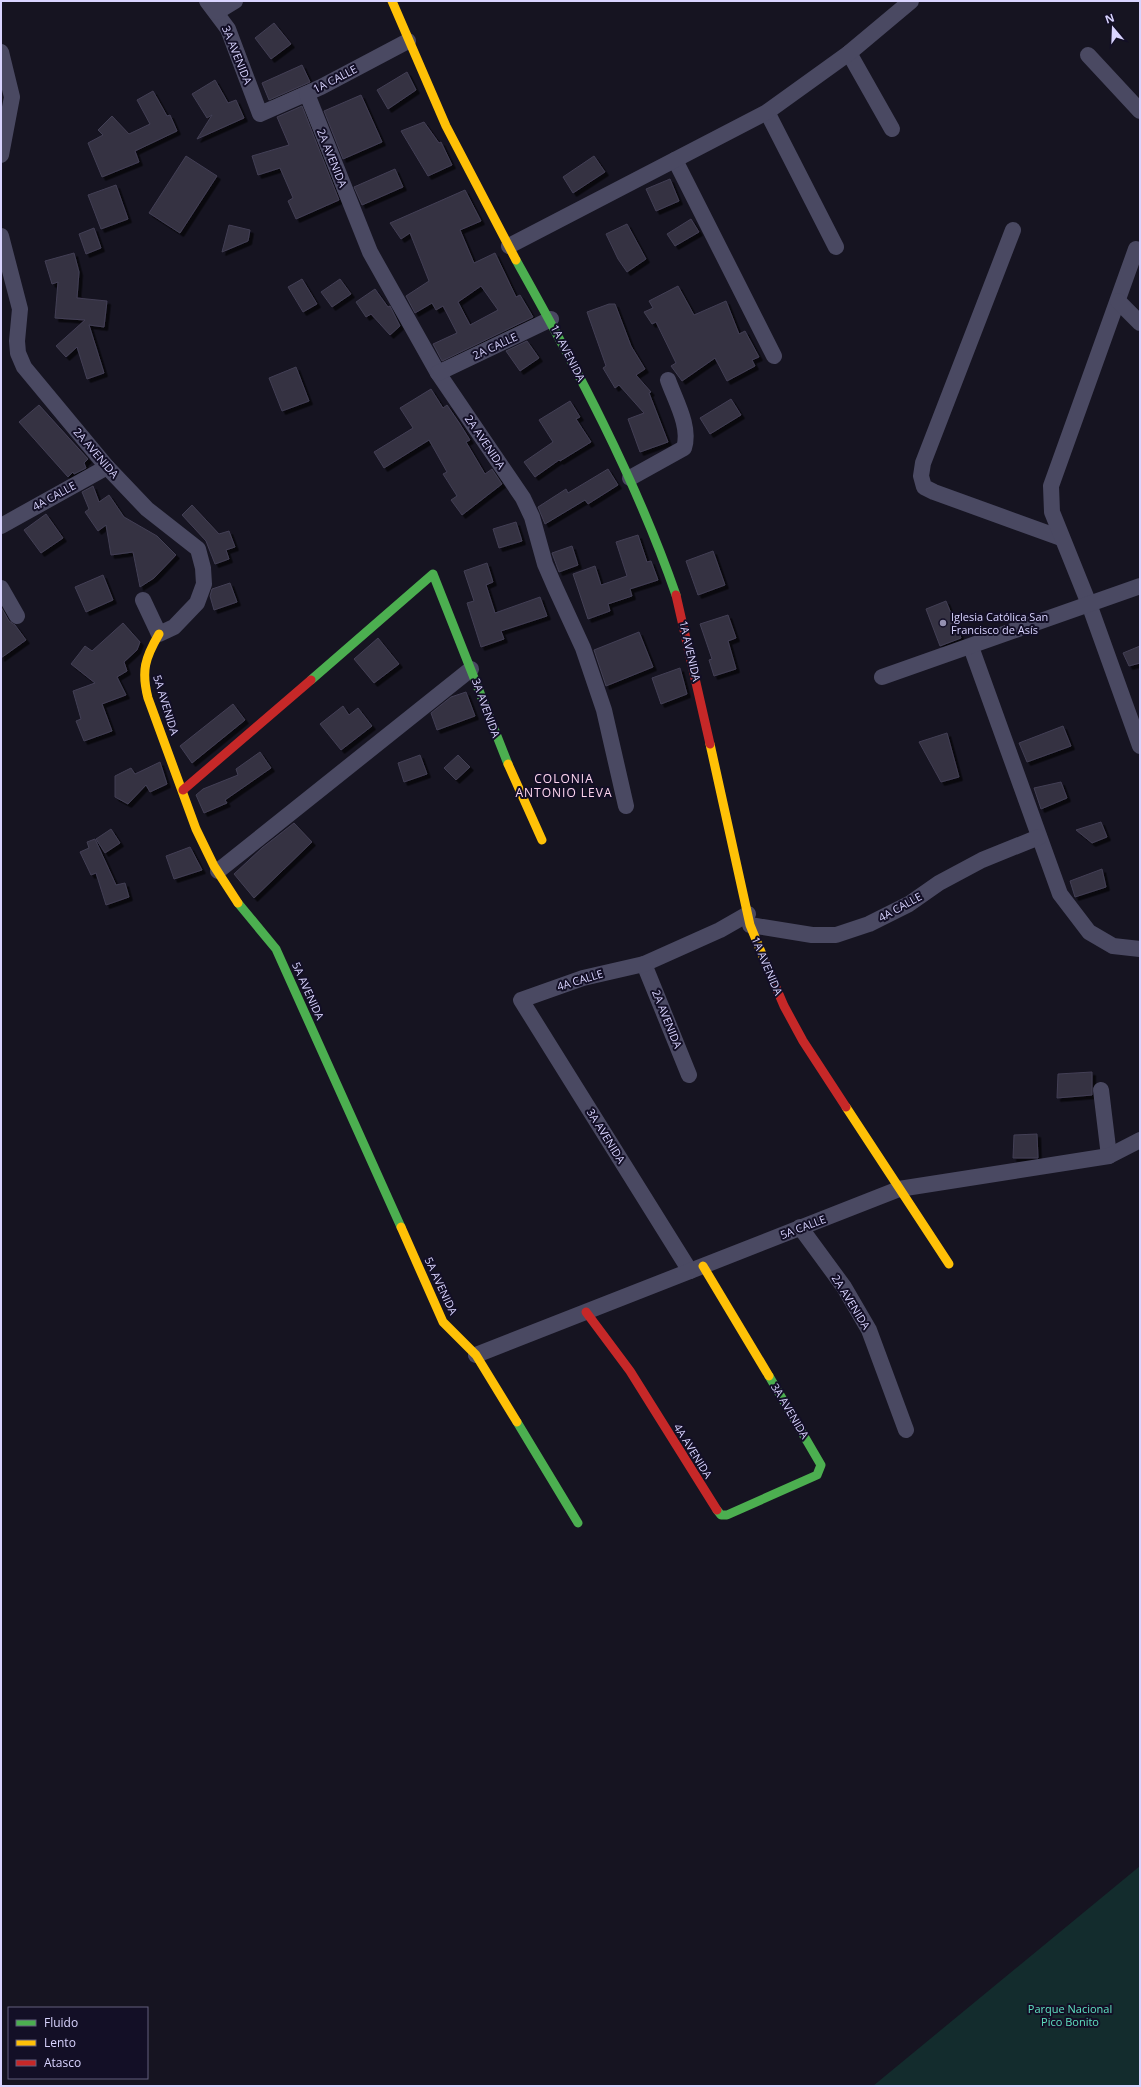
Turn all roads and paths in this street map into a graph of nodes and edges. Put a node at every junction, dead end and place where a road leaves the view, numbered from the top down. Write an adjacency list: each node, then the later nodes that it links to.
1 (235, 1): 4 (street)
2 (392, 1): 5 (street)
3 (911, 1): 7 (street)
4 (212, 7): 12 (street, 3A AVENIDA)
5 (408, 42): 9 (street, 1A CALLE); 18 (street, 1A AVENIDA)
6 (1, 52): 14 (street)
7 (849, 53): 11 (street); 13 (street)
8 (1088, 55): 10 (street)
9 (307, 94): 12 (street, 1A CALLE); 25 (street, 2A AVENIDA)
10 (1140, 111)
11 (767, 112): 15 (street); 19 (street)
12 (260, 114)
13 (892, 129)
14 (1, 155)
15 (675, 160): 18 (street); 24 (street)
16 (1013, 230): 30 (street)
17 (1, 236): 27 (street, 2A AVENIDA)
18 (509, 246): 22 (street, 1A AVENIDA)
19 (836, 247)
20 (1136, 249): 21 (street)
21 (1118, 301): 23 (street); 30 (street)
22 (551, 320): 25 (street, 2A CALLE); 28 (street, 1A AVENIDA)
23 (1140, 323)
24 (774, 356)
25 (438, 373): 42 (street, 2A AVENIDA)
26 (668, 380): 28 (street)
27 (107, 467): 29 (street, 4A CALLE); 36 (street, 2A AVENIDA)
28 (630, 478): 46 (street, 1A AVENIDA)
29 (1, 526)
30 (1061, 538): 34 (street)
31 (1140, 586): 34 (street)
32 (1, 588): 35 (street)
33 (143, 600): 36 (street)
34 (1089, 604): 37 (street); 40 (street)
35 (17, 616)
36 (159, 634): 41 (street, 5A AVENIDA)
37 (971, 647): 39 (street); 43 (street)
38 (471, 668): 41 (street, 3A AVENIDA); 44 (street, 3A AVENIDA); 45 (street)
39 (882, 677)
40 (1140, 746)
41 (183, 790): 45 (street, 5A AVENIDA)
42 (626, 806)
43 (1039, 837): 46 (street, 4A CALLE); 47 (street)
44 (542, 840)
45 (218, 870): 59 (street, 5A AVENIDA)
46 (749, 919): 48 (street, 4A CALLE); 54 (street, 1A AVENIDA)
47 (1140, 949)
48 (644, 964): 49 (street, 4A CALLE); 50 (street, 2A AVENIDA)
49 (521, 1000): 57 (street, 3A AVENIDA)
50 (690, 1074)
51 (1101, 1090): 53 (street)
52 (1140, 1140): 53 (street, 5A CALLE)
53 (1109, 1156): 54 (street, 5A CALLE)
54 (899, 1189): 55 (street, 5A CALLE); 56 (street, 1A AVENIDA)
55 (800, 1227): 57 (street, 5A CALLE); 60 (street, 2A AVENIDA)
56 (949, 1264)
57 (697, 1269): 58 (street, 5A CALLE); 61 (street, 3A AVENIDA)
58 (586, 1312): 59 (street, 5A CALLE); 61 (street, 4A AVENIDA)
59 (476, 1355): 62 (street, 5A AVENIDA)
60 (906, 1430)
61 (817, 1475)
62 (578, 1522)

